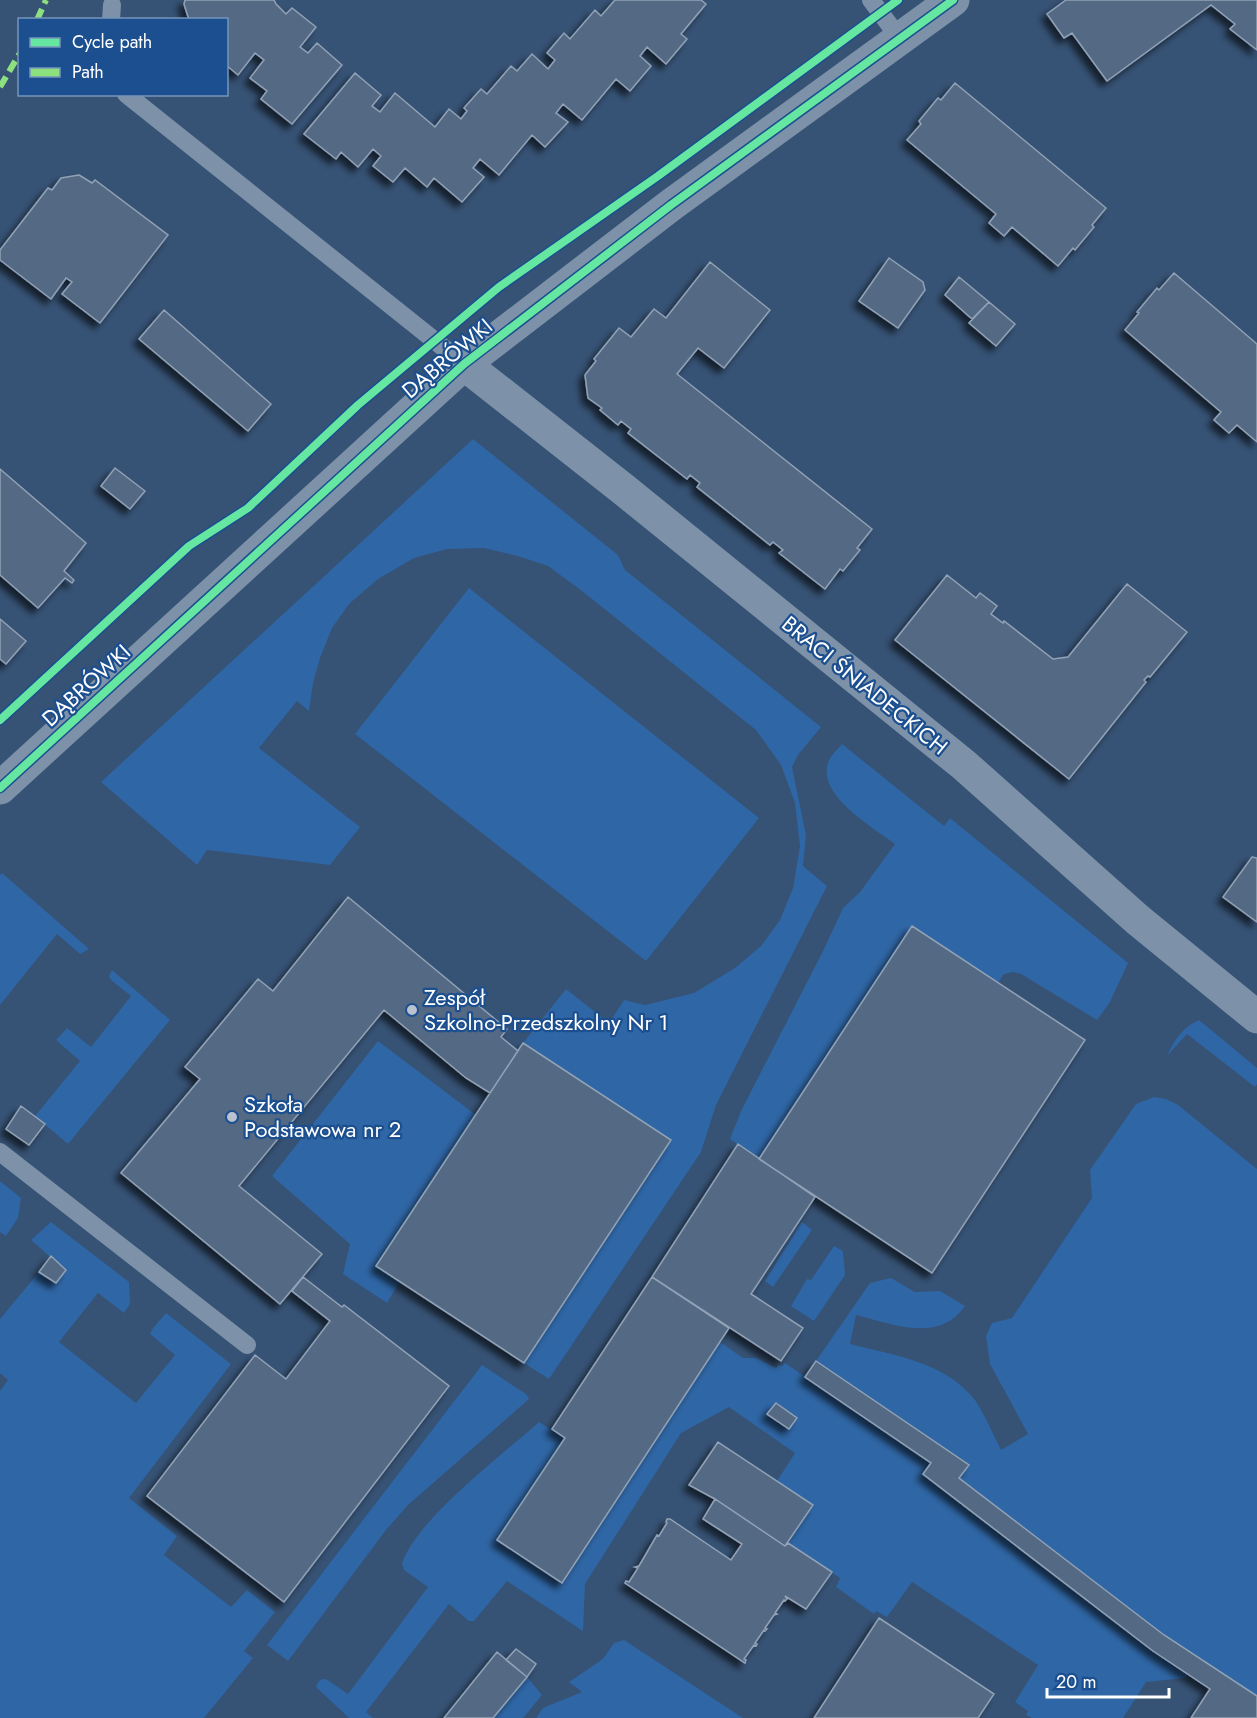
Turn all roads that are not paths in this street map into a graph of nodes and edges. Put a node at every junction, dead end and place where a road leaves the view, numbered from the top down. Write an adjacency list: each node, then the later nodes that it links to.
1 (871, 0): 3 (lane)
2 (953, 0): 3 (street, DĄBRÓWKI)
3 (900, 39): 5 (street, DĄBRÓWKI)
4 (129, 96): 5 (lane)
5 (464, 364): 6 (street, DĄBRÓWKI); 7 (street, BRACI ŚNIADECKICH)
6 (0, 788)
7 (1257, 1017)
8 (0, 1152): 9 (lane)
9 (247, 1345)

